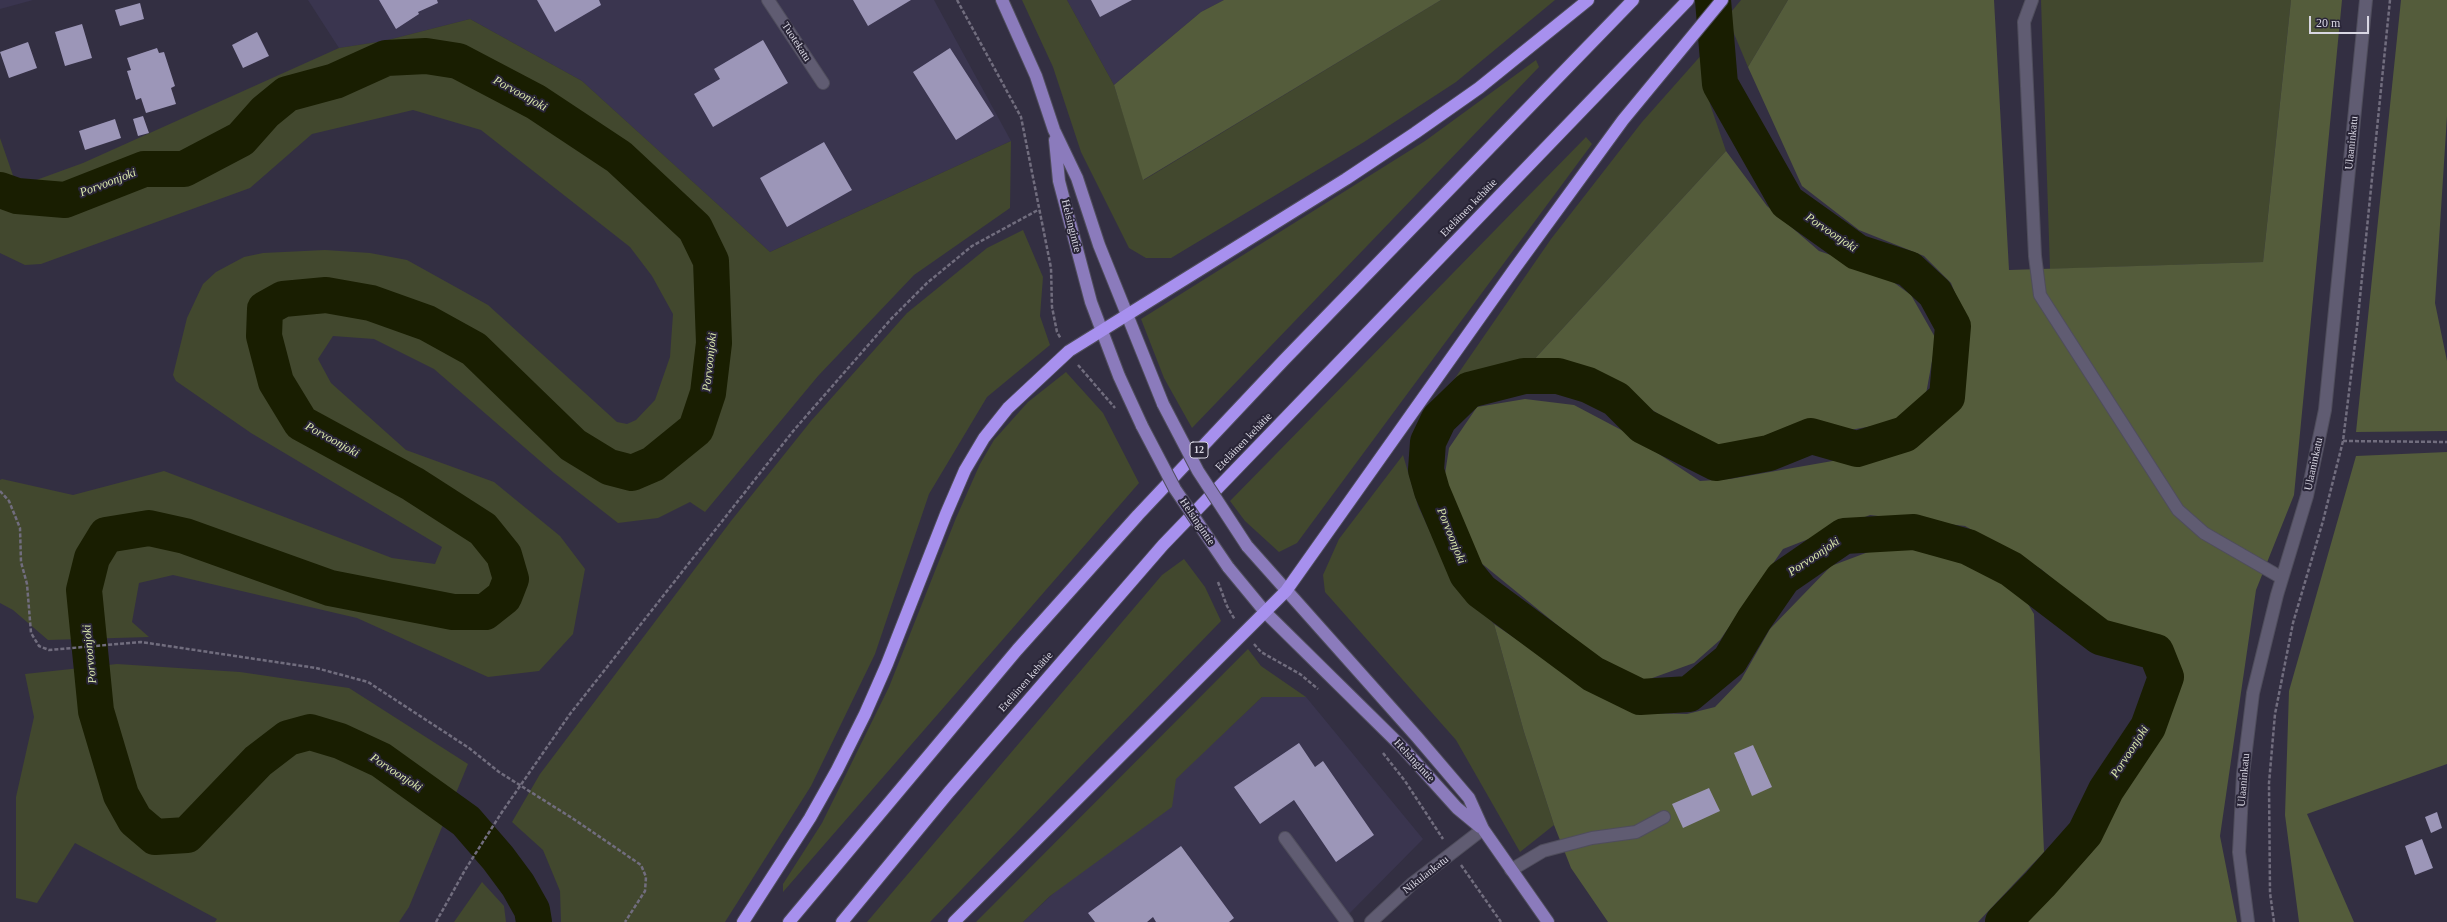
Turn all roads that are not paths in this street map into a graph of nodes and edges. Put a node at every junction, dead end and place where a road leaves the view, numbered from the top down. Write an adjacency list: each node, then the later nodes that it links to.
1 (768, 0): 9 (street, Tuotekatu)
2 (1002, 0): 10 (main road, Helsingintie)
3 (1588, 0): 11 (highway)
4 (1633, 0): 22 (highway, 12)
5 (1688, 0): 23 (highway, Eteläinen kehätie)
6 (1722, 0): 14 (highway)
7 (2032, 0): 13 (street)
8 (2366, 0): 13 (street, Ulaaninkatu)
9 (823, 83)
10 (1054, 130): 11 (main road, Helsingintie); 12 (main road, Helsingintie)
11 (1127, 316): 12 (highway); 14 (main road, Helsingintie, bridge)
12 (1102, 332): 15 (main road, Helsingintie, bridge); 21 (highway)
13 (2282, 578): 27 (street, Ulaaninkatu)
14 (1286, 591): 15 (highway); 17 (main road, Helsingintie)
15 (1266, 612): 17 (main road, Helsingintie); 24 (highway)
16 (1664, 817): 19 (street)
17 (1483, 829): 19 (main road, Helsingintie); 20 (street, Nikulankatu)
18 (1285, 838): 25 (street)
19 (1511, 870): 26 (main road, Helsingintie)
20 (1378, 919)
21 (743, 922)
22 (789, 922)
23 (842, 922)
24 (954, 922)
25 (1347, 922)
26 (1548, 922)
27 (2248, 922)

